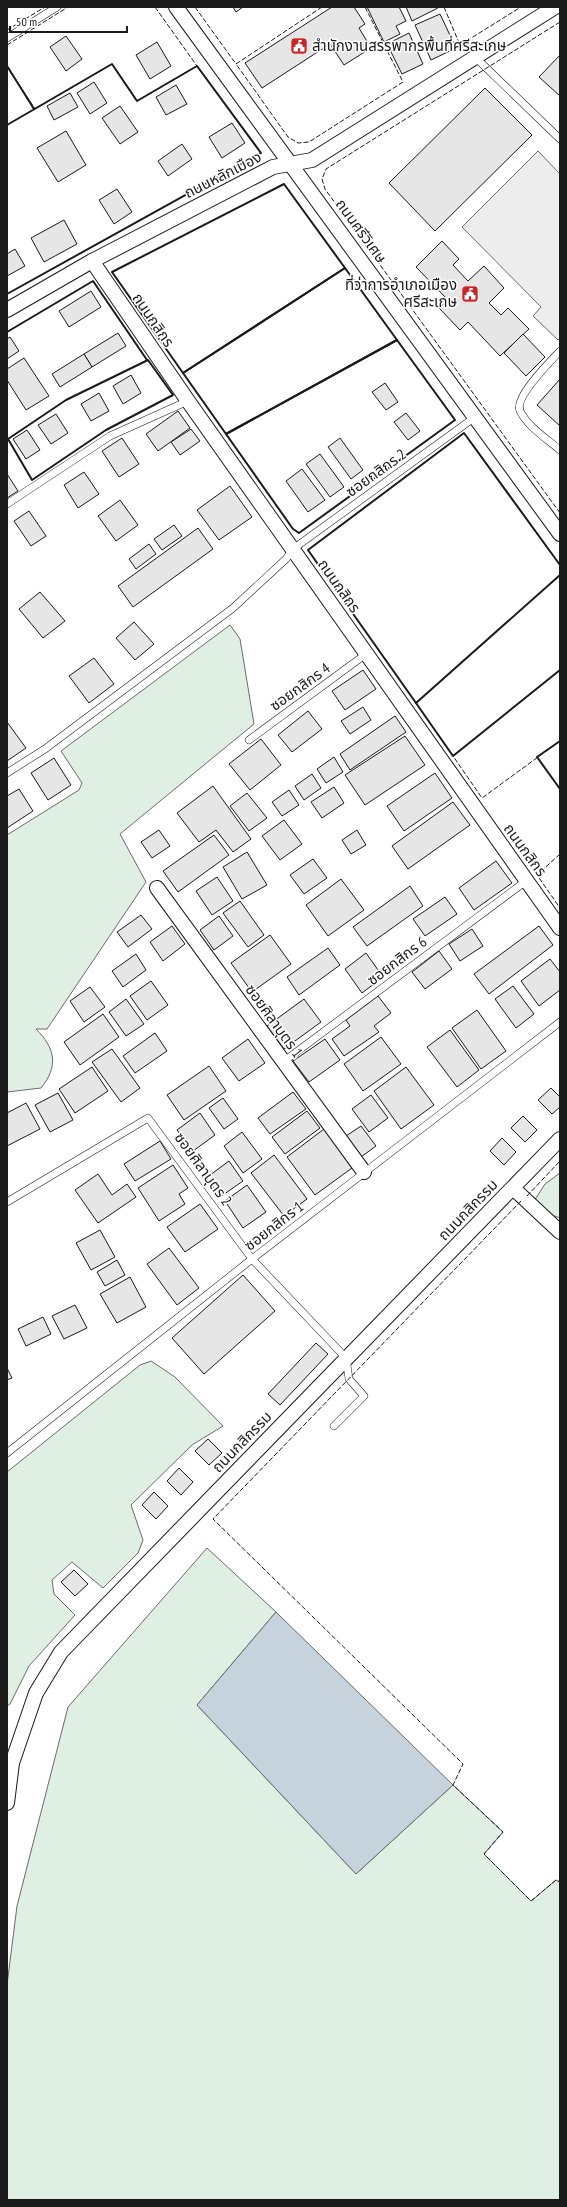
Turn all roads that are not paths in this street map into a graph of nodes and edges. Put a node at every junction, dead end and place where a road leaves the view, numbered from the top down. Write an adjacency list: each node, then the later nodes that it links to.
1 (57, 7): 4 (lane)
2 (176, 7): 7 (street, ถนนศรีวิเศษ)
3 (555, 7): 5 (street, ถนนหลักเมือง)
4 (7, 38)
5 (475, 57): 6 (lane); 7 (street, ถนนหลักเมือง)
6 (560, 139)
7 (291, 164): 8 (street, ถนนหลักเมือง); 12 (street, ถนนศรีวิเศษ)
8 (92, 261): 9 (street, ถนนหลักเมือง); 11 (street, ถนนกสิกร)
9 (7, 310)
10 (560, 351): 13 (lane)
11 (188, 401): 14 (lane); 16 (street, ถนนกสิกร)
12 (475, 417): 15 (street, ถนนศรีวิเศษ); 16 (lane, ซอยกสิกร 2)
13 (560, 450)
14 (7, 504)
15 (558, 526)
16 (293, 549): 17 (street, ถนนกสิกร); 19 (lane, ซอยกสิกร 2)
17 (366, 654): 18 (lane, ซอยกสิกร 4); 20 (street, ถนนกสิกร)
18 (249, 740)
19 (7, 773)
20 (526, 881): 22 (street, ถนนกสิกร); 24 (lane, ซอยกสิกร 6)
21 (157, 888): 24 (street, ซอยศิลาบุตร 1)
22 (560, 928)
23 (560, 1022): 26 (lane, ซอยกสิกร 1)
24 (282, 1062): 26 (street, ซอยศิลาบุตร 1)
25 (560, 1139): 27 (street, ถนนกสิกรรม)
26 (364, 1172): 30 (lane, ซอยกสิกร 1)
27 (513, 1188): 29 (street); 31 (street, ถนนกสิกรรม)
28 (7, 1202): 30 (lane, ซอยศิลาบุตร 2)
29 (560, 1232)
30 (252, 1259): 31 (lane, ซอยศิลาบุตร 2); 33 (lane, ซอยกสิกร 1)
31 (346, 1358): 32 (lane); 34 (street, ถนนกสิกรรม)
32 (334, 1426)
33 (7, 1453)
34 (7, 1803)

